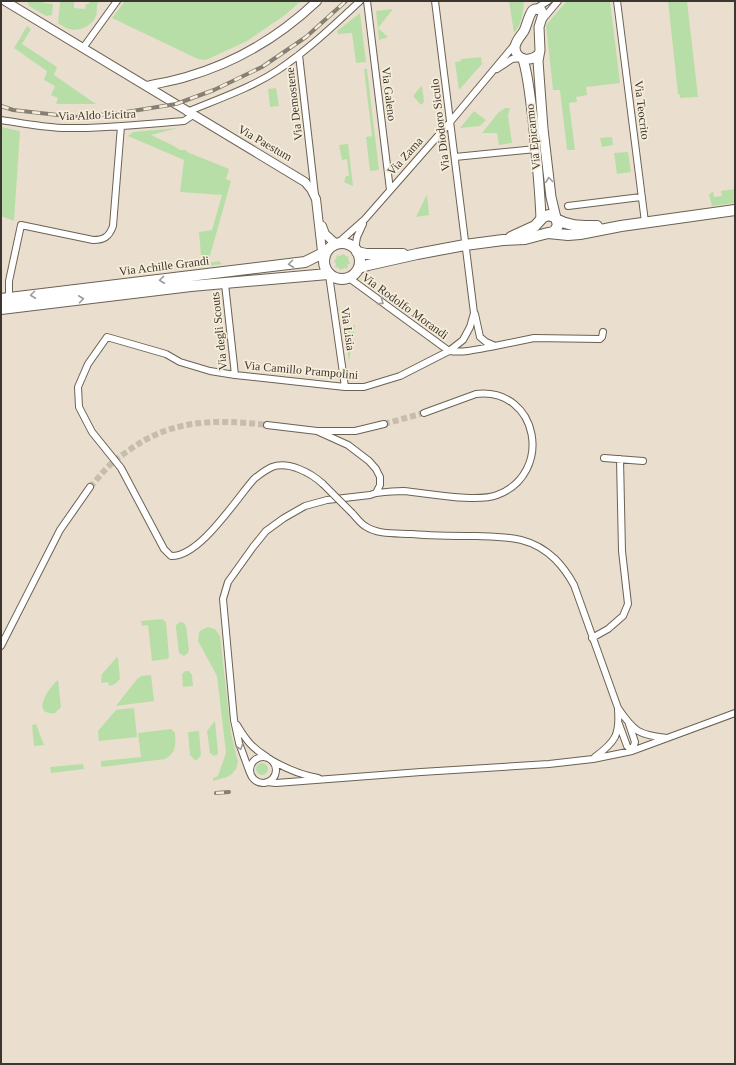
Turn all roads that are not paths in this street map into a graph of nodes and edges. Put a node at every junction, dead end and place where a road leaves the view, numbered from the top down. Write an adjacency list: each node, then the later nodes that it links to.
1 (117, 1): 12 (street)
2 (317, 1): 17 (street)
3 (360, 1): 14 (street, Via Aldo Licitra)
4 (367, 1): 24 (street, Via Galeno)
5 (435, 1): 20 (street, Via Diodoro Siculo)
6 (558, 1): 10 (street)
7 (617, 1): 25 (street, Via Teocrito)
8 (10, 2): 12 (street, Via Paestum)
9 (541, 4): 10 (main road, Via Epicarmo); 11 (main road)
10 (541, 22): 13 (main road, Via Epicarmo)
11 (516, 42): 15 (main road, Via Epicarmo); 16 (street, Via Zama)
12 (83, 48): 17 (street, Via Paestum)
13 (539, 54): 15 (main road); 30 (main road, Via Epicarmo, one-way to 13)
14 (299, 55): 18 (street, Via Aldo Licitra); 26 (street, Via Demostene)
15 (522, 58): 16 (street); 22 (main road, Via Epicarmo)
16 (492, 72): 20 (street, Via Zama)
17 (147, 86): 18 (street, Via Paestum)
18 (190, 113): 21 (street, Via Aldo Licitra); 26 (street, Via Paestum)
19 (1, 120): 21 (street, Via Aldo Licitra)
20 (451, 121): 23 (street, Via Diodoro Siculo); 24 (street, Via Zama)
21 (122, 126): 46 (street)
22 (536, 149): 23 (street); 32 (main road, Via Epicarmo)
23 (455, 157): 38 (street, Via Diodoro Siculo)
24 (390, 190): 29 (street, Via Zama)
25 (641, 197): 27 (street); 33 (street, Via Teocrito)
26 (316, 199): 31 (street, Via Paestum)
27 (568, 206)
28 (735, 210): 33 (main road)
29 (365, 219): 37 (street); 39 (street)
30 (556, 219): 32 (main road); 34 (main road); 35 (main road)
31 (319, 220): 37 (street); 40 (street, Via Paestum)
32 (541, 221): 35 (main road); 36 (main road)
33 (645, 222): 34 (main road)
34 (621, 226): 35 (main road)
35 (549, 233): 36 (main road)
36 (503, 240): 38 (main road)
37 (337, 244): 39 (main road); 40 (main road)
38 (465, 246): 41 (main road); 48 (street, Via Camillo Prampolini)
39 (356, 250): 41 (main road); 42 (main road)
40 (324, 254): 43 (main road); 46 (main road, Via Achille Grandi, one-way to 46)
41 (417, 254): 42 (main road)
42 (359, 268): 44 (main road)
43 (329, 274): 44 (main road); 45 (main road, Via Achille Grandi); 53 (street, Via Lisia)
44 (349, 278): 51 (street, Via Rodolfo Morandi, one-way to 51)
45 (225, 284): 47 (main road, Via Achille Grandi, one-way to 45); 52 (street, Via degli Scouts)
46 (5, 298)
47 (1, 309)
48 (474, 313): 50 (street); 51 (street, Via Camillo Prampolini)
49 (603, 332): 50 (street)
50 (495, 346): 51 (street)
51 (449, 351): 53 (street, Via Camillo Prampolini)
52 (235, 375): 53 (street, Via Camillo Prampolini); 63 (street, Via Camillo Prampolini, bridge)
53 (345, 387)
54 (424, 413): 62 (street)
55 (384, 424): 57 (street)
56 (267, 425): 57 (street)
57 (317, 430): 62 (street)
58 (604, 458): 59 (street)
59 (620, 459): 60 (street); 63 (street)
60 (643, 461)
61 (90, 488): 64 (street)
62 (376, 493): 67 (street)
63 (592, 638): 65 (street)
64 (1, 646)
65 (618, 708): 68 (street); 69 (street)
66 (735, 713): 70 (street)
67 (234, 720): 72 (street); 74 (street, one-way to 74)
68 (628, 723): 70 (street); 71 (street)
69 (619, 724): 71 (street); 73 (street)
70 (668, 738): 71 (street)
71 (632, 751): 73 (street)
72 (269, 759): 74 (street); 75 (street); 76 (street)
73 (593, 759): 75 (street)
74 (250, 772): 76 (street)
75 (328, 779): 76 (street)
76 (267, 782)

